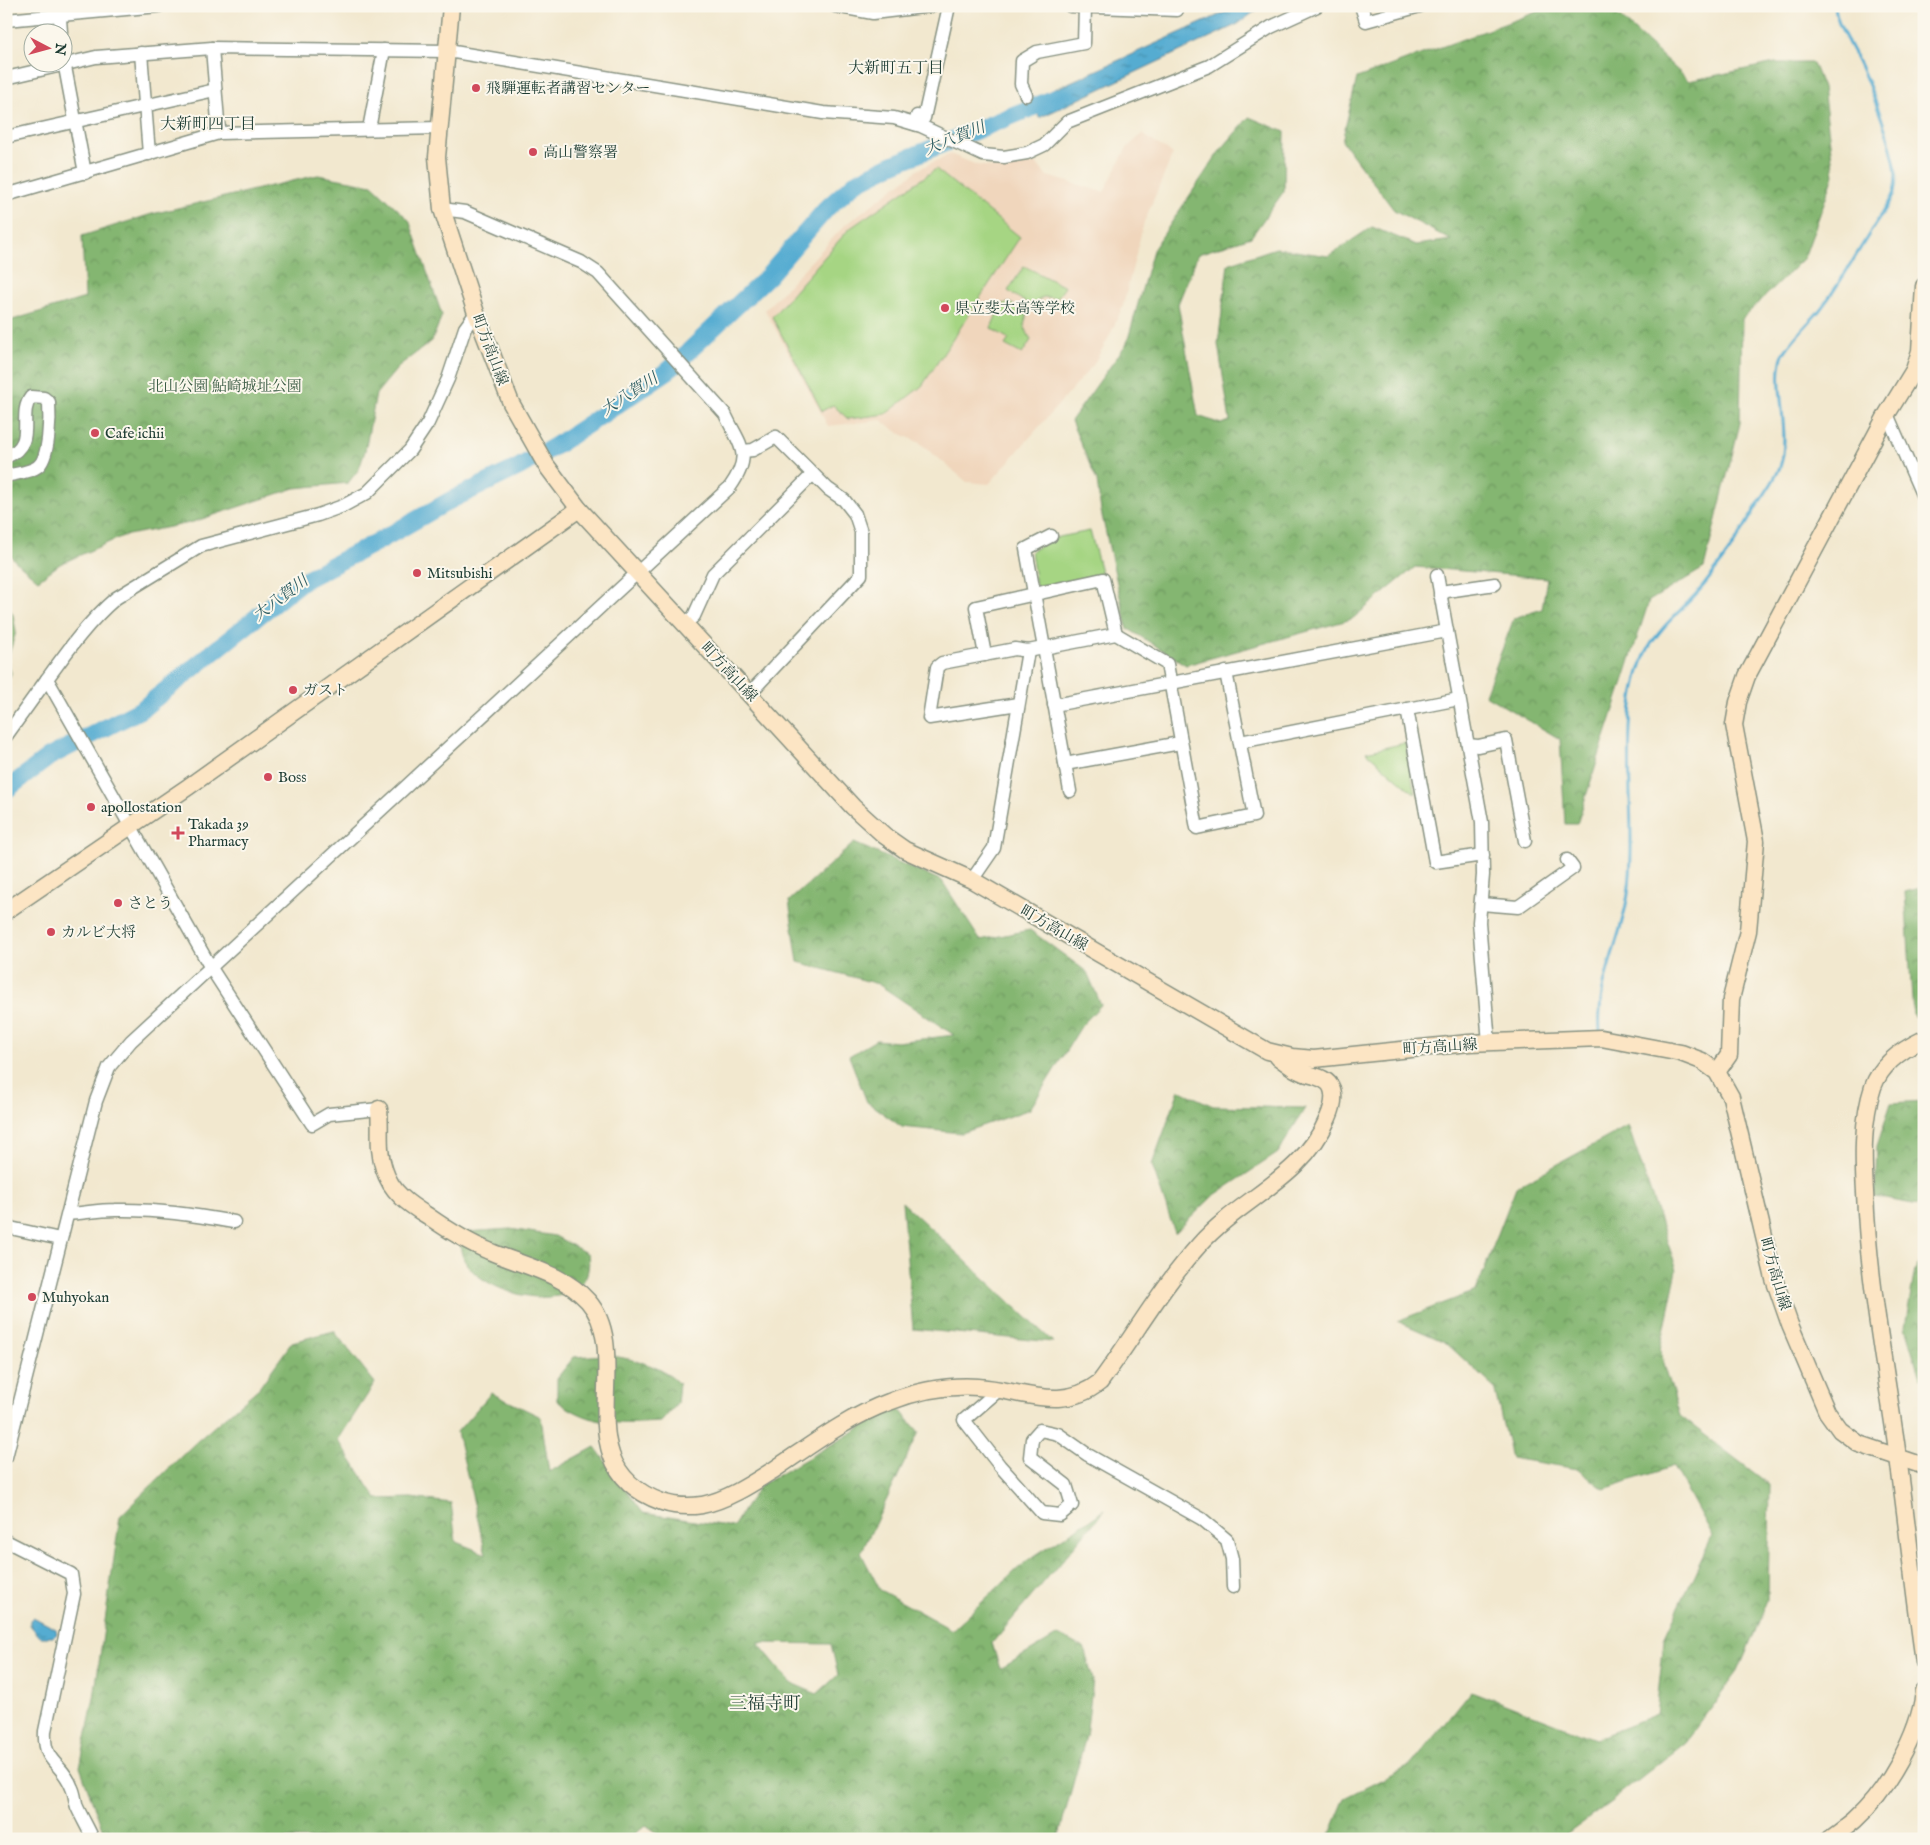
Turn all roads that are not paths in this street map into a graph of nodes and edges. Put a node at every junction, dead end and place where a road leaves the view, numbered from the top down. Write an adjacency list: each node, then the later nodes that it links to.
1 (159, 6): 11 (street)
2 (451, 6): 17 (street, 町方高山線)
3 (835, 6): 4 (street)
4 (930, 6)
5 (949, 6): 27 (street)
6 (1070, 6): 10 (street)
7 (1316, 6): 27 (street)
8 (1361, 6): 9 (street)
9 (1420, 6)
10 (1085, 7): 12 (street); 24 (street)
11 (59, 9): 13 (street); 14 (street)
12 (1177, 10)
13 (6, 20)
14 (60, 22)
15 (212, 48): 16 (street); 18 (street); 23 (street)
16 (384, 50): 17 (street); 29 (street)
17 (448, 51): 27 (street); 28 (street, 町方高山線)
18 (141, 54): 19 (street); 25 (street)
19 (72, 57)
20 (22, 72): 22 (street)
21 (66, 72): 26 (street)
22 (6, 78)
23 (215, 90): 25 (street); 30 (street)
24 (1026, 95)
25 (145, 106): 26 (street); 32 (street)
26 (76, 122): 31 (street); 33 (street)
27 (918, 125)
28 (440, 128): 29 (street); 35 (street, 町方高山線)
29 (369, 129): 30 (street)
30 (218, 133): 32 (street)
31 (6, 137)
32 (149, 154): 33 (street)
33 (85, 173): 34 (street)
34 (6, 195)
35 (442, 209): 37 (street, 町方高山線); 39 (street)
36 (1924, 286): 38 (street)
37 (476, 313): 44 (street, 町方高山線); 58 (street)
38 (1887, 414): 43 (street); 82 (street)
39 (743, 451): 41 (street); 46 (street)
40 (6, 457): 42 (street)
41 (813, 474): 51 (street); 60 (street)
42 (6, 476)
43 (1924, 499)
44 (579, 509): 46 (street, 町方高山線); 71 (street)
45 (1051, 536): 49 (street)
46 (638, 573): 51 (street, 町方高山線); 78 (street)
47 (1437, 576): 50 (street)
48 (1495, 584): 50 (street)
49 (1034, 595): 53 (street); 54 (street); 56 (street)
50 (1440, 595): 52 (street)
51 (685, 624): 60 (street, 町方高山線)
52 (1447, 631): 57 (street); 61 (street)
53 (1116, 634): 54 (street); 59 (street)
54 (1043, 647): 55 (street); 63 (street)
55 (1028, 652): 56 (street); 62 (street)
56 (985, 655): 62 (street)
57 (1226, 672): 59 (street); 66 (street)
58 (47, 679): 65 (street); 71 (street)
59 (1170, 685): 63 (street); 67 (street)
60 (749, 694): 75 (street, 町方高山線)
61 (1460, 699): 64 (street); 68 (street)
62 (1018, 704): 75 (street)
63 (1054, 705): 69 (street)
64 (1407, 709): 66 (street); 73 (street)
65 (6, 736)
66 (1240, 742): 67 (street)
67 (1180, 743): 69 (street)
68 (1468, 745): 72 (street); 73 (street)
69 (1065, 764): 70 (street)
70 (1070, 791)
71 (131, 824): 77 (street); 78 (street)
72 (1525, 841)
73 (1484, 855): 76 (street)
74 (1567, 860): 76 (street)
75 (972, 880): 81 (street, 町方高山線)
76 (1481, 904): 80 (street)
77 (6, 912)
78 (211, 968): 83 (street); 84 (street)
79 (1924, 1039): 90 (street)
80 (1489, 1044): 81 (street, 町方高山線); 82 (street, 町方高山線)
81 (1267, 1051): 88 (street)
82 (1717, 1072): 90 (street, 町方高山線)
83 (379, 1109): 88 (street)
84 (68, 1214): 85 (street); 87 (street)
85 (234, 1222)
86 (6, 1227): 87 (street)
87 (60, 1239): 89 (street)
88 (999, 1390): 93 (street)
89 (6, 1457)
90 (1898, 1458): 91 (street, 町方高山線); 94 (street)
91 (1924, 1466)
92 (6, 1541): 96 (street)
93 (1233, 1587)
94 (1924, 1661)
95 (1924, 1692): 97 (street)
96 (93, 1839)
97 (1830, 1839)

